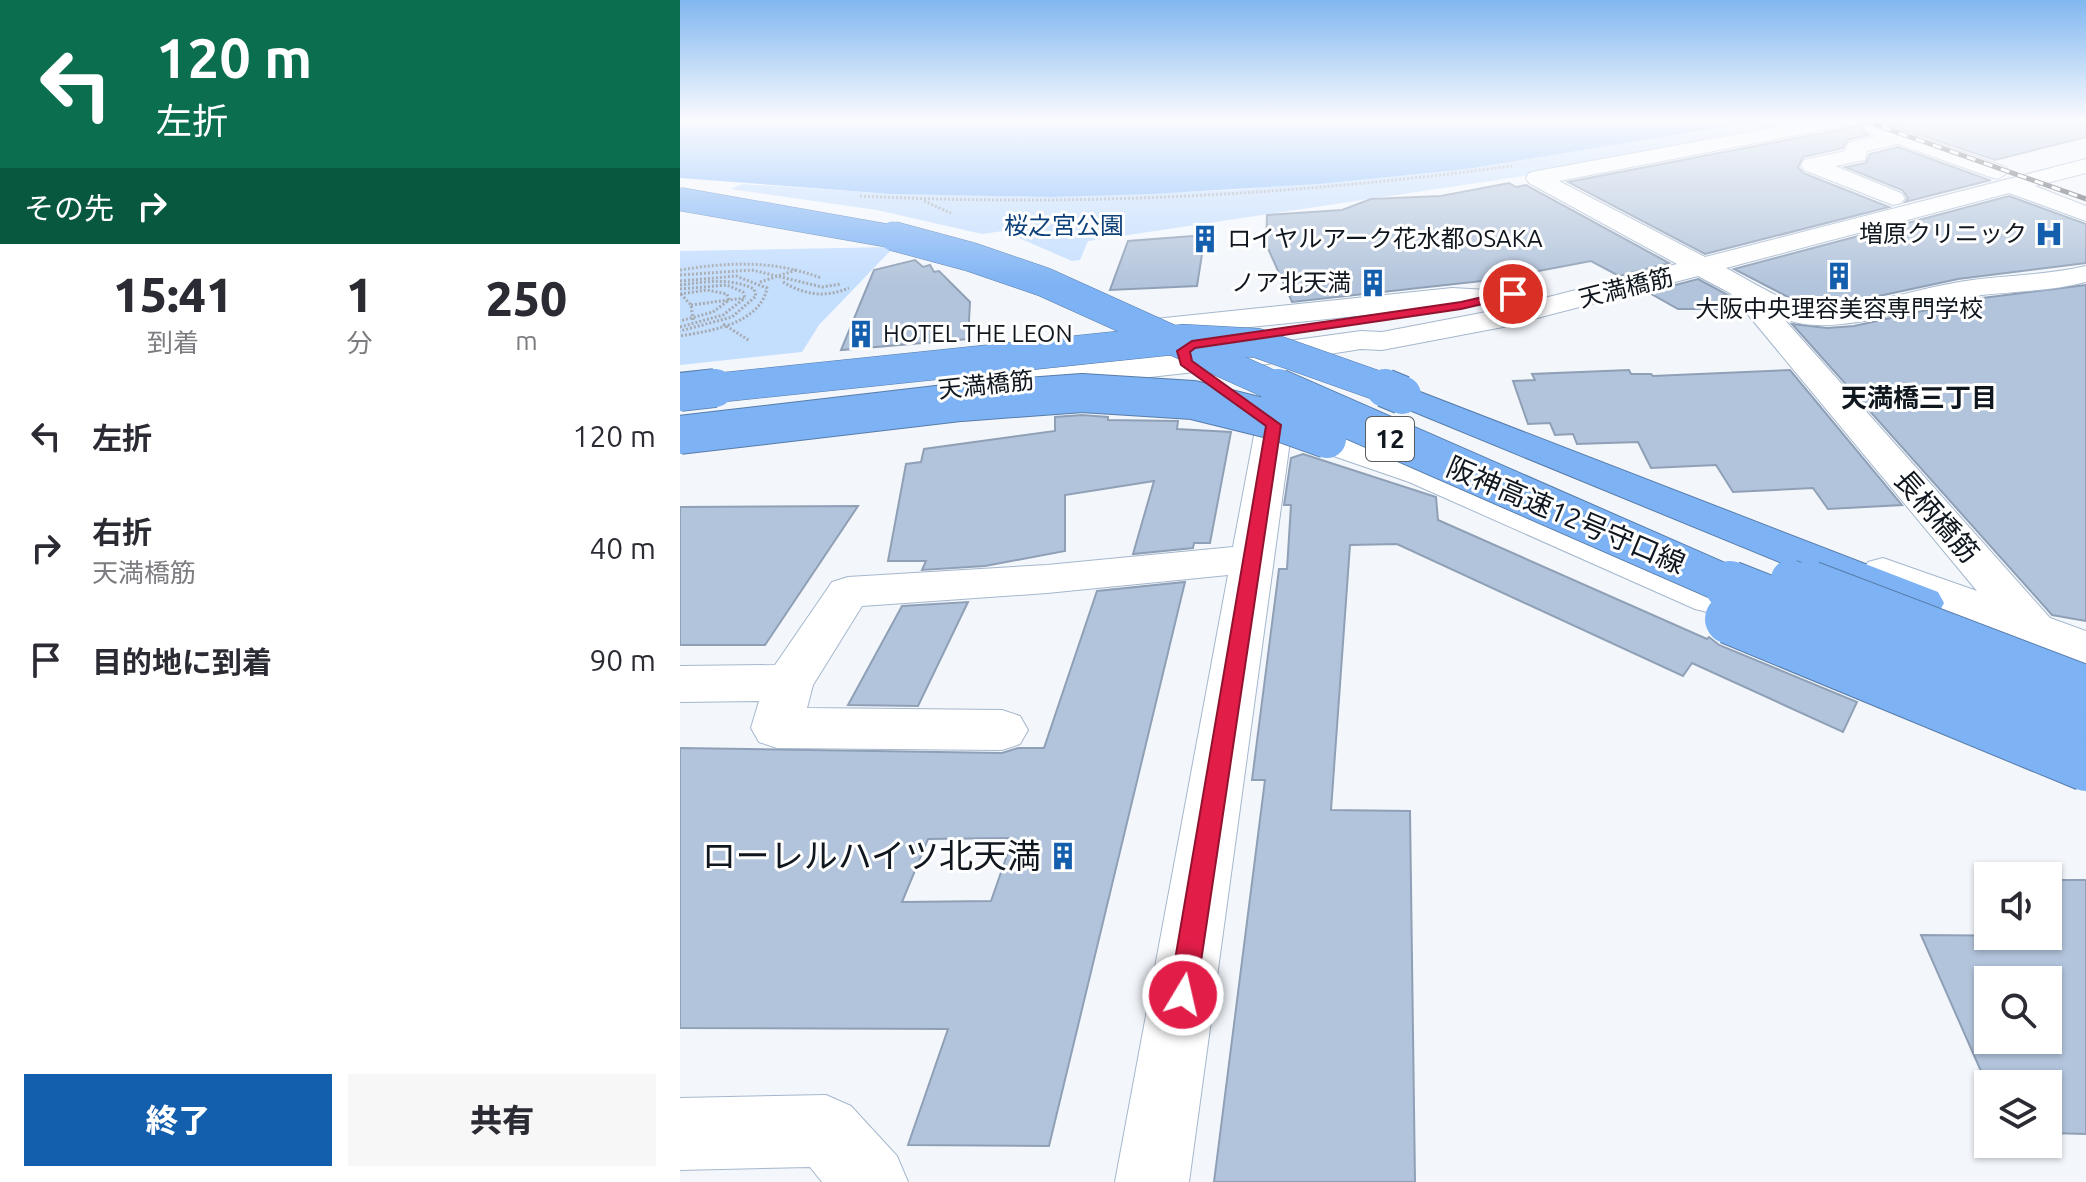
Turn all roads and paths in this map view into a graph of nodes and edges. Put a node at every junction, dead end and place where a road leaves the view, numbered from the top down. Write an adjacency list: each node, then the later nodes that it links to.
1 (1423, 176): 8 (path)
2 (1547, 176): 12 (street)
3 (1839, 176): 9 (street)
4 (1998, 176): 6 (street)
5 (2015, 176): 6 (street, 天満橋筋)
6 (2005, 179): 9 (street, 天満橋筋); 11 (street); 12 (street, 天満橋筋)
7 (680, 187): 57 (highway, 阪神高速12号守口線 / 12, bridge)
8 (861, 196)
9 (1893, 198): 12 (street, 天満橋筋)
10 (680, 199): 59 (highway, 阪神高速12号守口線 / 12, bridge)
11 (2086, 214)
12 (1692, 261): 28 (street); 31 (street, 天満橋筋); 41 (street, 天満橋筋)
13 (734, 264): 14 (path); 15 (path); 23 (path)
14 (728, 269): 16 (path); 18 (path); 23 (path)
15 (797, 269): 16 (path); 19 (path)
16 (784, 274): 20 (path); 22 (path)
17 (2086, 274): 25 (street)
18 (719, 276): 20 (path); 23 (path)
19 (821, 278)
20 (760, 282): 24 (path); 29 (path)
21 (783, 282): 26 (path)
22 (841, 284)
23 (680, 285): 24 (path); 27 (path); 33 (path); 35 (path)
24 (750, 286): 27 (path); 30 (path)
25 (1982, 287): 28 (street); 34 (street)
26 (849, 288)
27 (739, 289): 32 (path)
28 (1745, 293): 52 (street, 長柄橋筋)
29 (768, 294): 30 (path); 38 (path)
30 (756, 296): 36 (path)
31 (1497, 297): 42 (street, 天満橋筋); 43 (street)
32 (745, 298): 33 (path); 37 (path)
33 (729, 300): 35 (path); 37 (path)
34 (2086, 302)
35 (691, 305): 37 (path)
36 (719, 322): 37 (path); 38 (path)
37 (693, 324): 39 (path)
38 (724, 325): 39 (path); 40 (path)
39 (680, 329)
40 (750, 341)
41 (1375, 354): 42 (street, 天満橋筋); 48 (street); 52 (street)
42 (1195, 363): 45 (street); 46 (street, 天満橋筋); 47 (street, 天満橋筋); 48 (street)
43 (680, 379)
44 (680, 392): 54 (highway, bridge)
45 (1077, 400): 48 (street); 50 (street)
46 (680, 405)
47 (680, 420)
48 (1267, 426): 51 (street); 59 (street)
49 (680, 435): 59 (highway, bridge)
50 (680, 448)
51 (1254, 559): 55 (street); 62 (street)
52 (2034, 629): 53 (street); 59 (street, 長柄橋筋)
53 (2086, 649)
54 (2086, 663)
55 (789, 683): 56 (street); 58 (street)
56 (680, 684)
57 (2086, 691)
58 (1002, 730)
59 (2084, 752)
60 (680, 1134): 61 (street)
61 (871, 1182)
62 (1152, 1182)

